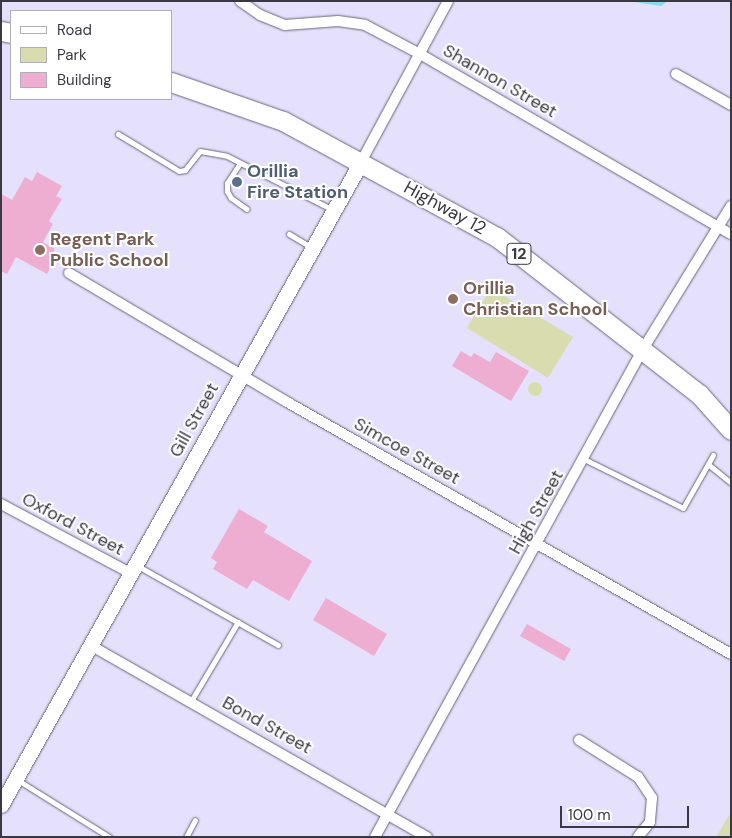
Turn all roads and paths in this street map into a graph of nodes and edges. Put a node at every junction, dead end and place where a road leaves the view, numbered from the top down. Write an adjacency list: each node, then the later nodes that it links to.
1 (240, 1): 3 (street, Shannon Street)
2 (448, 1): 3 (street, Gill Street)
3 (420, 54): 8 (street, Gill Street); 13 (street, Shannon Street)
4 (676, 74): 6 (street)
5 (172, 82): 8 (highway, Highway 12 / 12)
6 (731, 105)
7 (118, 134): 9 (lane)
8 (361, 162): 12 (main road, Gill Street); 18 (highway, Highway 12 / 12)
9 (240, 163): 11 (lane); 12 (lane)
10 (731, 206): 13 (street, High Street)
11 (247, 209)
12 (334, 210): 16 (main road, Gill Street)
13 (718, 228): 15 (street, Shannon Street); 18 (street, High Street)
14 (289, 234): 16 (lane)
15 (731, 234)
16 (312, 248): 19 (main road, Gill Street)
17 (69, 273): 19 (street, Simcoe Street)
18 (643, 349): 20 (highway, Highway 12 / 12); 22 (street, High Street)
19 (242, 374): 26 (street, Simcoe Street); 27 (main road, Gill Street)
20 (731, 430)
21 (713, 456): 23 (lane)
22 (584, 459): 23 (lane); 26 (street, High Street)
23 (709, 465): 24 (lane)
24 (731, 483)
25 (1, 504): 27 (street, Oxford Street)
26 (538, 543): 31 (street, Simcoe Street); 36 (street, High Street)
27 (133, 568): 28 (lane); 29 (main road, Gill Street)
28 (238, 622): 30 (lane); 32 (lane)
29 (90, 645): 32 (street, Bond Street); 34 (main road, Gill Street)
30 (278, 645)
31 (731, 654)
32 (191, 701): 36 (street, Bond Street)
33 (579, 740): 42 (street)
34 (16, 779): 35 (main road, Gill Street); 38 (lane)
35 (1, 805)
36 (387, 814): 40 (street, High Street); 41 (street, Bond Street)
37 (196, 820): 39 (lane)
38 (109, 837)
39 (186, 837)
40 (374, 837)
41 (427, 837)
42 (638, 837)

